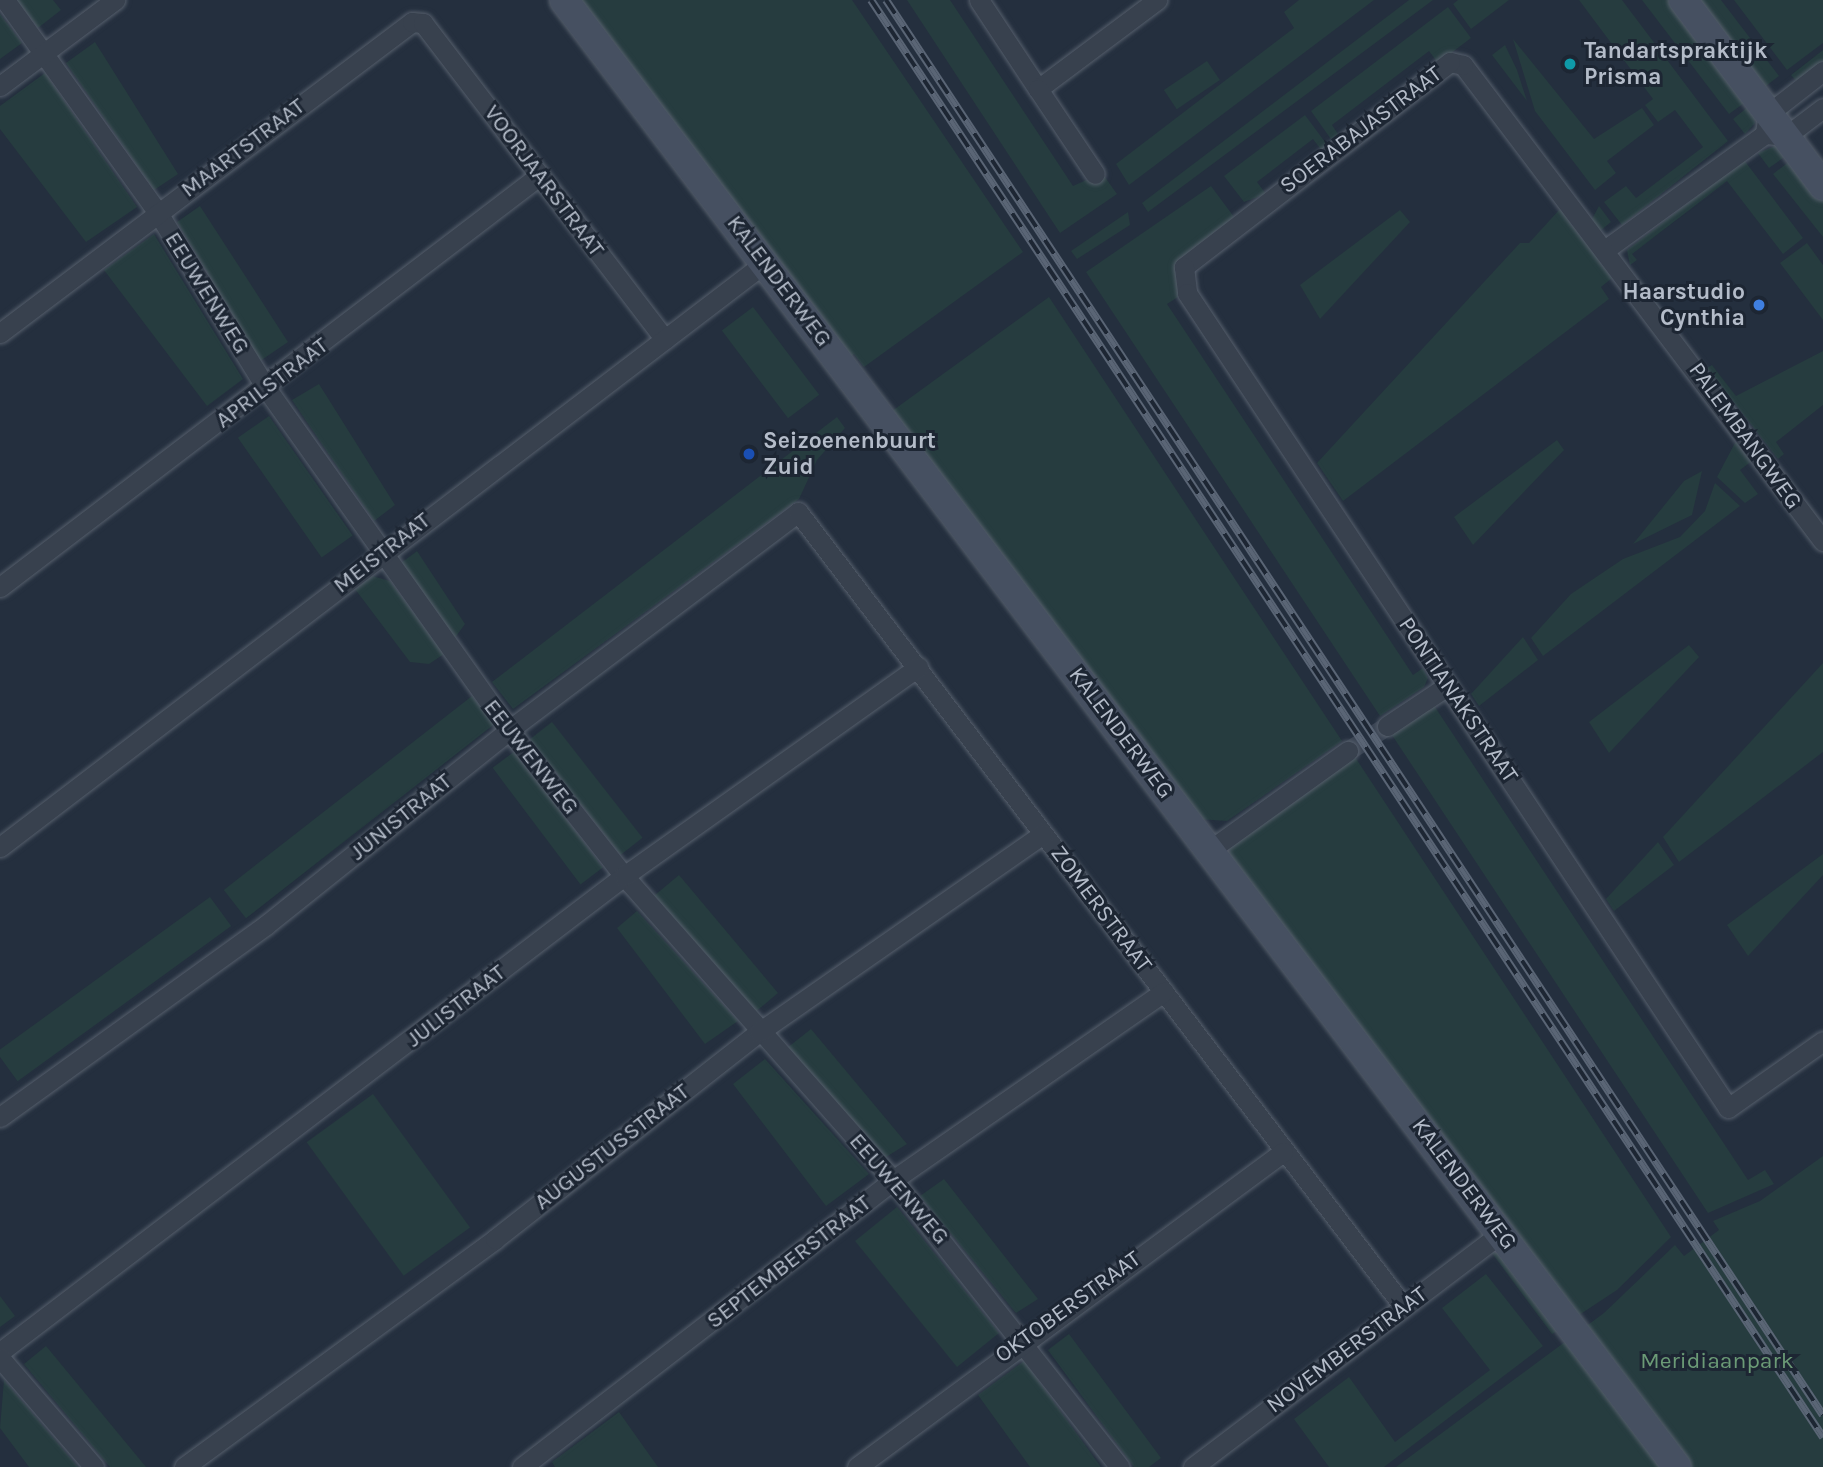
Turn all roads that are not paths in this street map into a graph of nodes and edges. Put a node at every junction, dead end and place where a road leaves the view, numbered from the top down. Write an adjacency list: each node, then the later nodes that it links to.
1 (5, 0): 8 (street, EEUWENWEG)
2 (115, 0): 8 (street)
3 (564, 0): 20 (street, KALENDERWEG)
4 (979, 0): 11 (street)
5 (1157, 0): 11 (street)
6 (1683, 0): 13 (street)
7 (423, 23): 15 (street, VOORJAARSTRAAT); 18 (street, MAARTSTRAAT)
8 (44, 52): 10 (street); 18 (street, EEUWENWEG)
9 (1823, 71): 13 (street)
10 (0, 86)
11 (1038, 89): 14 (street)
12 (1823, 108): 13 (street)
13 (1773, 128): 16 (street); 19 (street)
14 (1095, 174)
15 (540, 175): 23 (street, VOORJAARSTRAAT); 24 (street, APRILSTRAAT)
16 (1823, 186)
17 (1565, 197): 19 (street, PALEMBANGWEG); 21 (street, SOERABAJASTRAAT)
18 (158, 213): 22 (street, MAARTSTRAAT); 24 (street, EEUWENWEG)
19 (1606, 249): 26 (street, PALEMBANGWEG)
20 (766, 262): 23 (street, MEISTRAAT); 36 (street, KALENDERWEG)
21 (1187, 293): 30 (street, PONTIANAKSTRAAT)
22 (0, 333)
23 (665, 339): 27 (street, MEISTRAAT)
24 (266, 388): 27 (street, EEUWENWEG); 28 (street, APRILSTRAAT)
25 (798, 512): 29 (street, ZOMERSTRAAT); 32 (street, JUNISTRAAT)
26 (1823, 541)
27 (380, 552): 32 (street, EEUWENWEG); 35 (street, MEISTRAAT)
28 (0, 587)
29 (918, 667): 34 (street, ZOMERSTRAAT); 37 (street, JULISTRAAT)
30 (1447, 686): 31 (street); 40 (street, PONTIANAKSTRAAT)
31 (1387, 726)
32 (509, 730): 37 (street, EEUWENWEG); 41 (street, JUNISTRAAT)
33 (1348, 751): 36 (street)
34 (1043, 834): 38 (street, ZOMERSTRAAT); 39 (street, AUGUSTUSSTRAAT)
35 (0, 847)
36 (1210, 850): 44 (street, KALENDERWEG)
37 (624, 876): 39 (street, EEUWENWEG); 47 (street, JULISTRAAT)
38 (1164, 992): 42 (street, ZOMERSTRAAT); 43 (street, SEPTEMBERSTRAAT)
39 (759, 1032): 43 (street, EEUWENWEG); 50 (street, AUGUSTUSSTRAAT)
40 (1823, 1041)
41 (0, 1117)
42 (1283, 1152): 45 (street, ZOMERSTRAAT); 46 (street, OKTOBERSTRAAT)
43 (893, 1180): 46 (street, EEUWENWEG); 51 (street, SEPTEMBERSTRAAT)
44 (1501, 1233): 45 (street, NOVEMBERSTRAAT); 55 (street, KALENDERWEG)
45 (1403, 1306): 54 (street, NOVEMBERSTRAAT)
46 (1024, 1337): 52 (street, OKTOBERSTRAAT); 53 (street, EEUWENWEG)
47 (0, 1352)
48 (0, 1358): 49 (street)
49 (94, 1467)
50 (184, 1467)
51 (522, 1467)
52 (856, 1467)
53 (1120, 1467)
54 (1193, 1467)
55 (1677, 1467)

